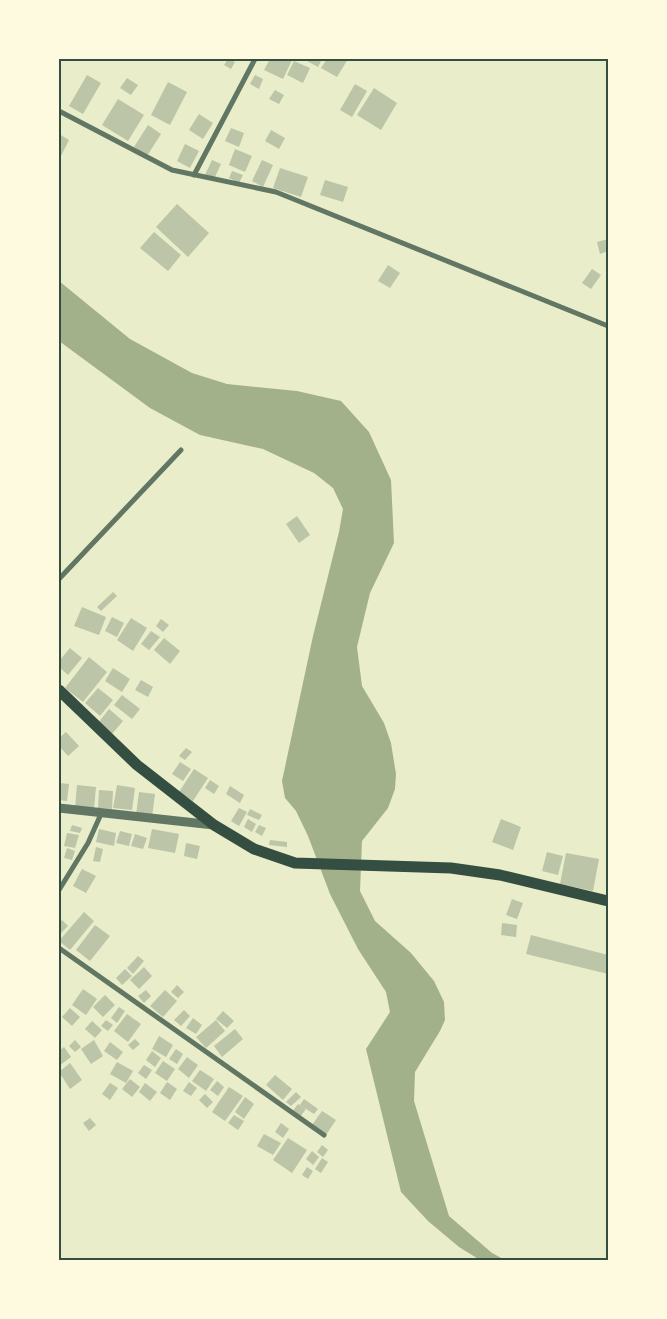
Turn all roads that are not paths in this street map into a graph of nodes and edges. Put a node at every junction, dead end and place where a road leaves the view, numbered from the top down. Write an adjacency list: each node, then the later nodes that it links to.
1 (255, 59): 3 (street)
2 (59, 111): 3 (street)
3 (194, 175): 4 (street)
4 (608, 326)
5 (181, 450): 6 (street)
6 (59, 578)
7 (59, 690): 10 (highway)
8 (59, 808): 9 (street)
9 (100, 814): 10 (street); 11 (street)
10 (214, 825): 12 (highway)
11 (59, 890)
12 (608, 901)
13 (59, 948): 14 (street)
14 (324, 1135)

